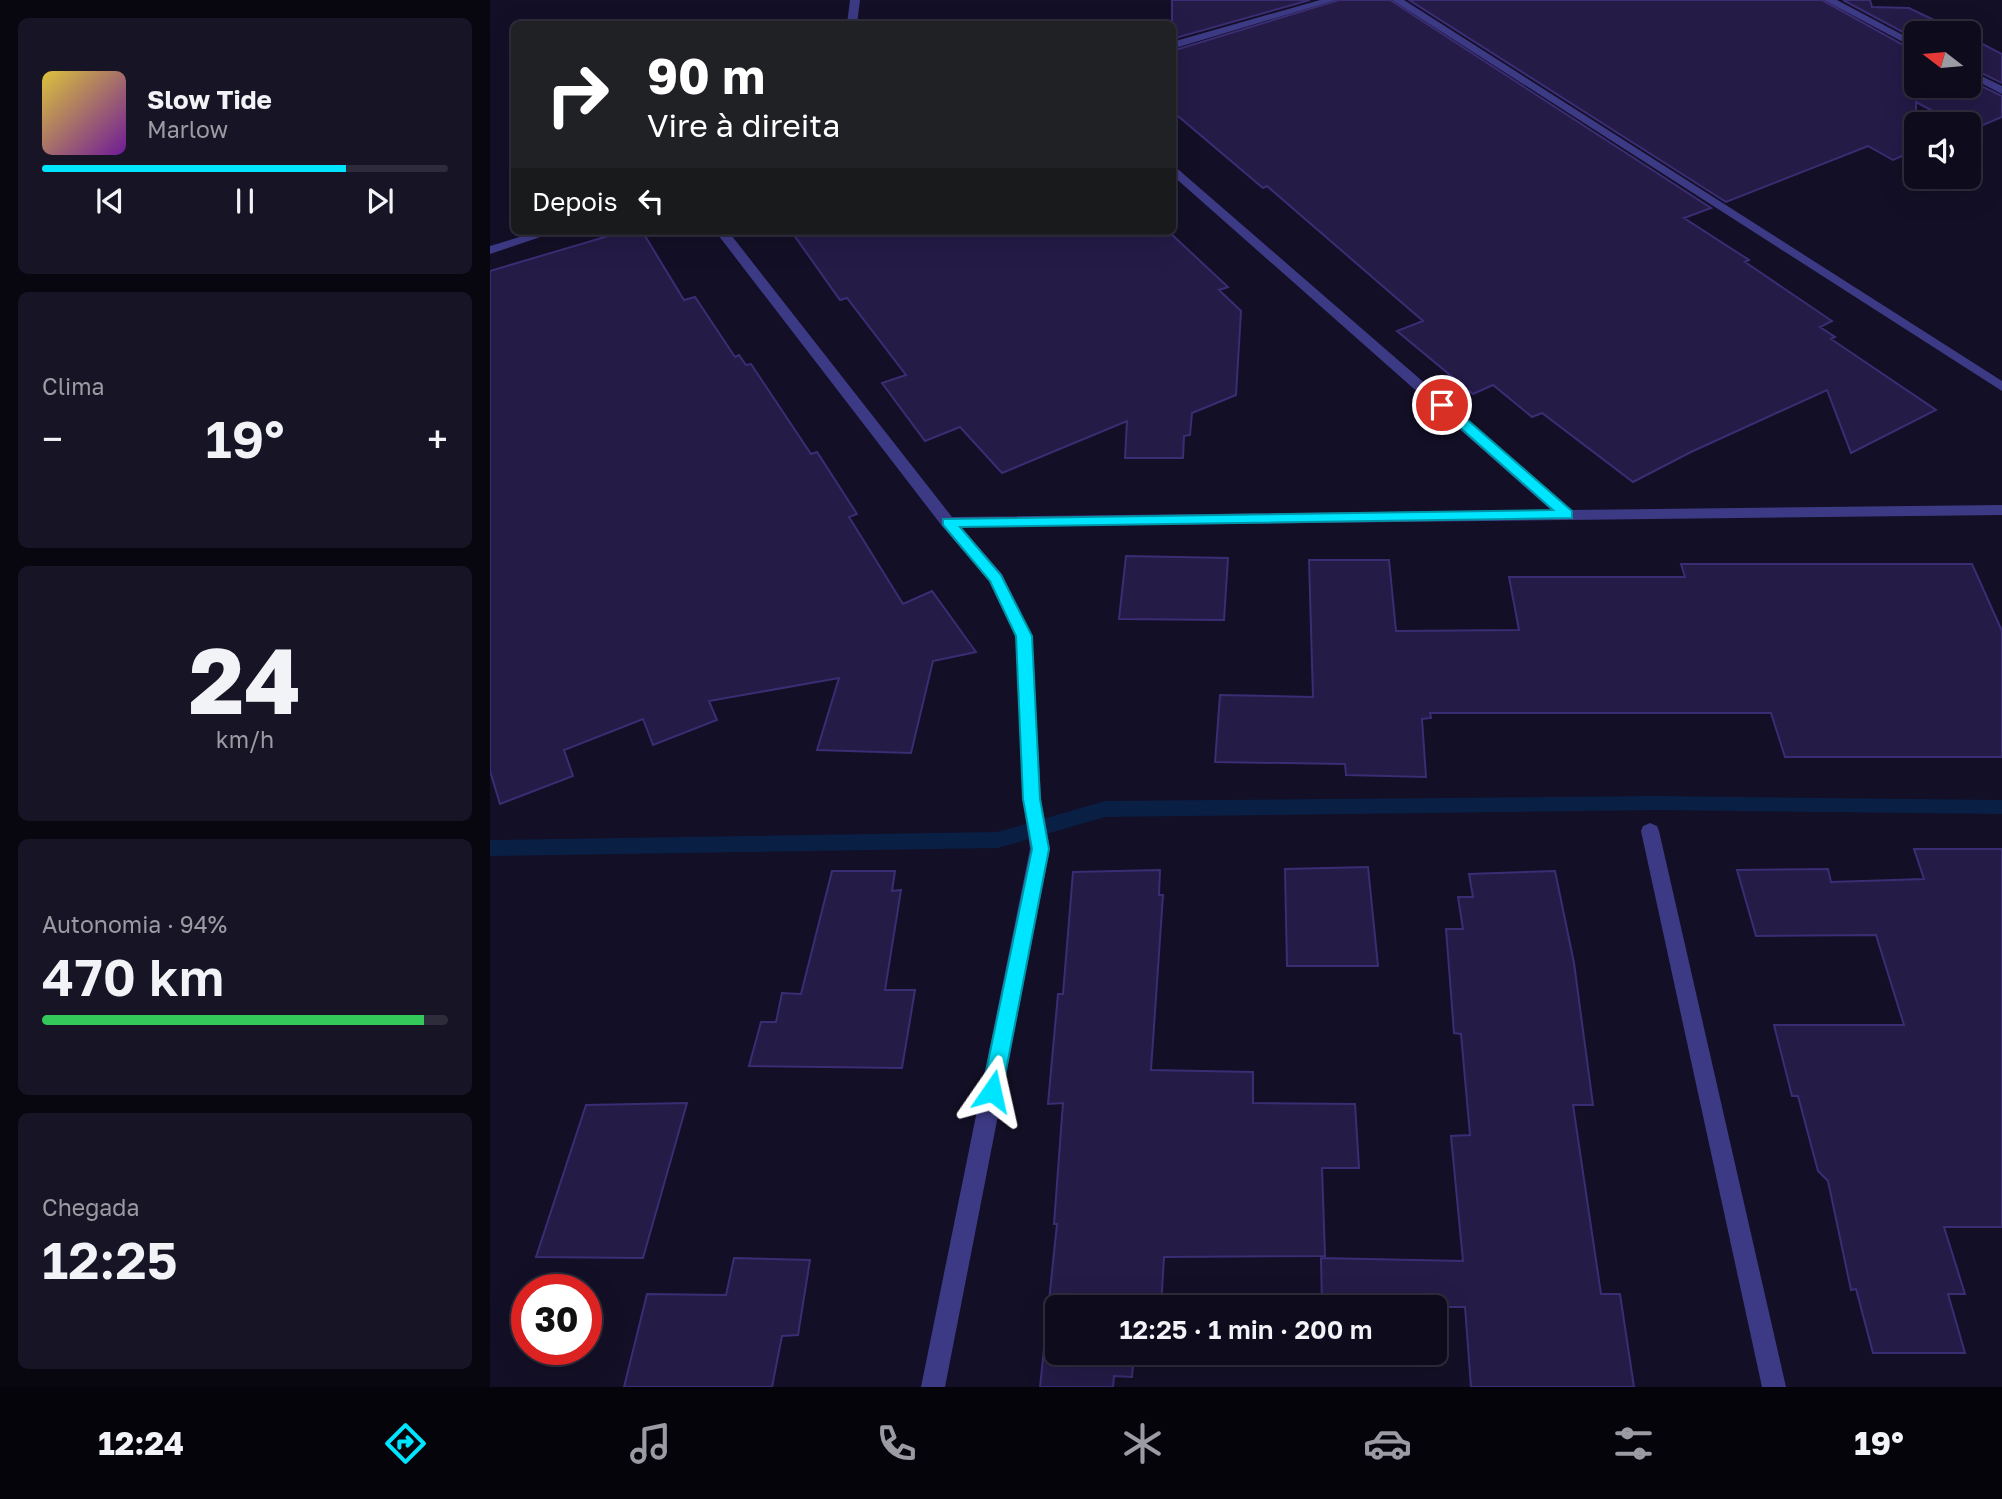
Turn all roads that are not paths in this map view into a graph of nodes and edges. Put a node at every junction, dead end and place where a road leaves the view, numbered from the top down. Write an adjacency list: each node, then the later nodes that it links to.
1 (855, 0): 5 (street)
2 (1331, 0): 7 (street)
3 (1397, 0): 14 (street)
4 (1829, 0): 6 (street)
5 (852, 21)
6 (1904, 40)
7 (1176, 45)
8 (1981, 80): 9 (street)
9 (2002, 91)
10 (1176, 172): 16 (street)
11 (539, 235): 13 (street)
12 (724, 235): 17 (street)
13 (490, 250)
14 (2002, 387)
15 (2002, 510): 16 (street)
16 (1567, 515): 17 (street)
17 (948, 522): 19 (street)
18 (1650, 831): 20 (street)
19 (933, 1387)
20 (1774, 1387)

